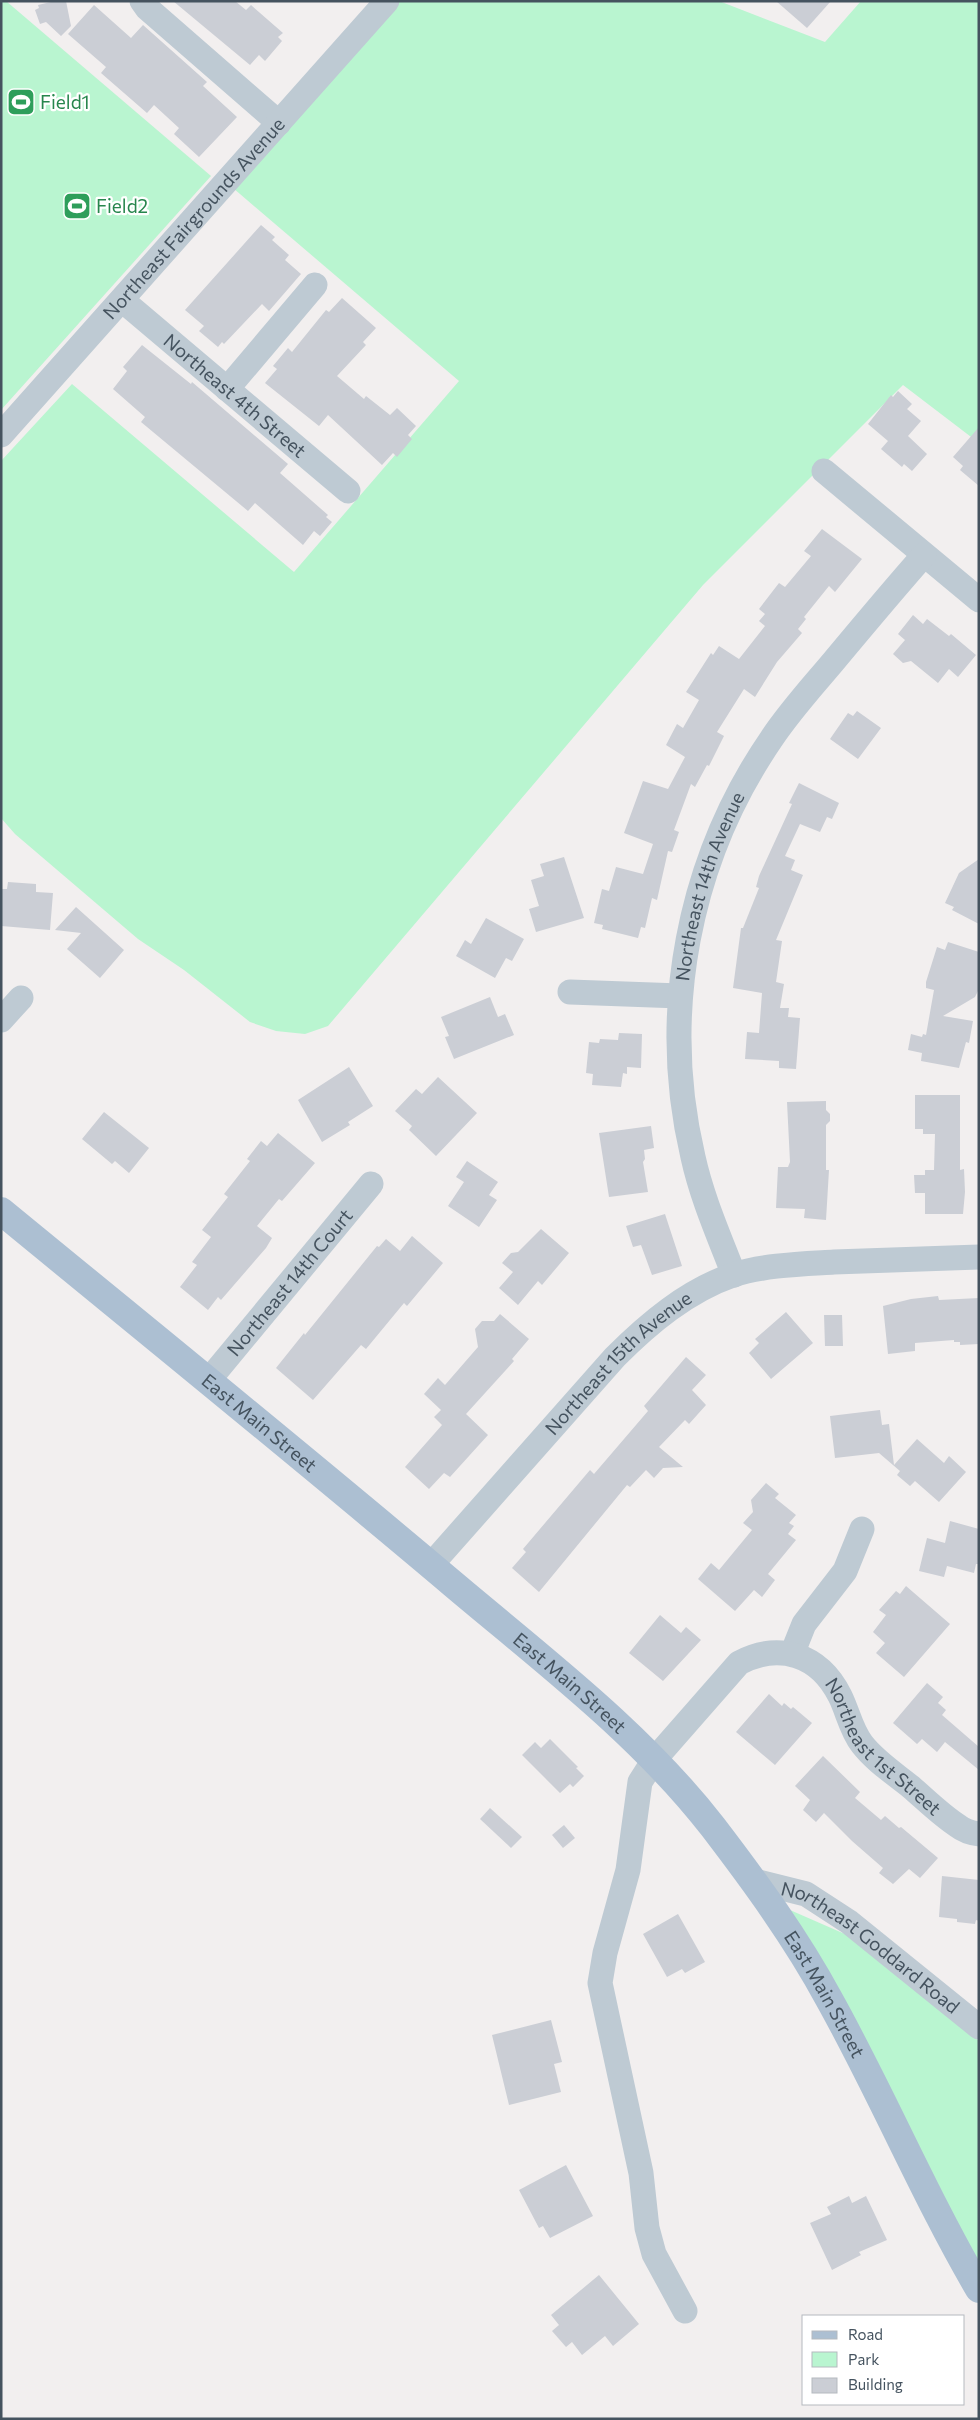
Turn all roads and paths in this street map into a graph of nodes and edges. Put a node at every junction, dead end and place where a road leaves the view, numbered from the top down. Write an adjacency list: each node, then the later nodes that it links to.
1 (142, 1): 3 (street)
2 (387, 1): 3 (street, Northeast Fairgrounds Avenue)
3 (279, 123): 5 (street, Northeast Fairgrounds Avenue)
4 (315, 285): 6 (street)
5 (122, 300): 6 (street, Northeast 4th Street); 7 (street, Northeast Fairgrounds Avenue)
6 (227, 389): 9 (street, Northeast 4th Street)
7 (1, 435)
8 (824, 471): 10 (street)
9 (348, 491)
10 (924, 554): 11 (street); 13 (street, Northeast 14th Avenue)
11 (979, 600)
12 (570, 992): 13 (street)
13 (680, 996): 19 (street, Northeast 14th Avenue)
14 (21, 998): 15 (street)
15 (1, 1020)
16 (371, 1184): 20 (street, Northeast 14th Court)
17 (1, 1210): 20 (main road, East Main Street)
18 (979, 1257): 19 (street, Northeast 15th Avenue)
19 (734, 1275): 22 (street, Northeast 15th Avenue)
20 (208, 1381): 22 (main road, East Main Street)
21 (862, 1529): 23 (street)
22 (431, 1565): 24 (main road, East Main Street)
23 (792, 1654): 24 (street); 25 (street, Northeast 1st Street)
24 (654, 1760): 26 (main road, East Main Street); 29 (street)
25 (979, 1834)
26 (754, 1881): 27 (street, Northeast Goddard Road); 28 (main road, East Main Street)
27 (979, 2027)
28 (979, 2289)
29 (684, 2311)

